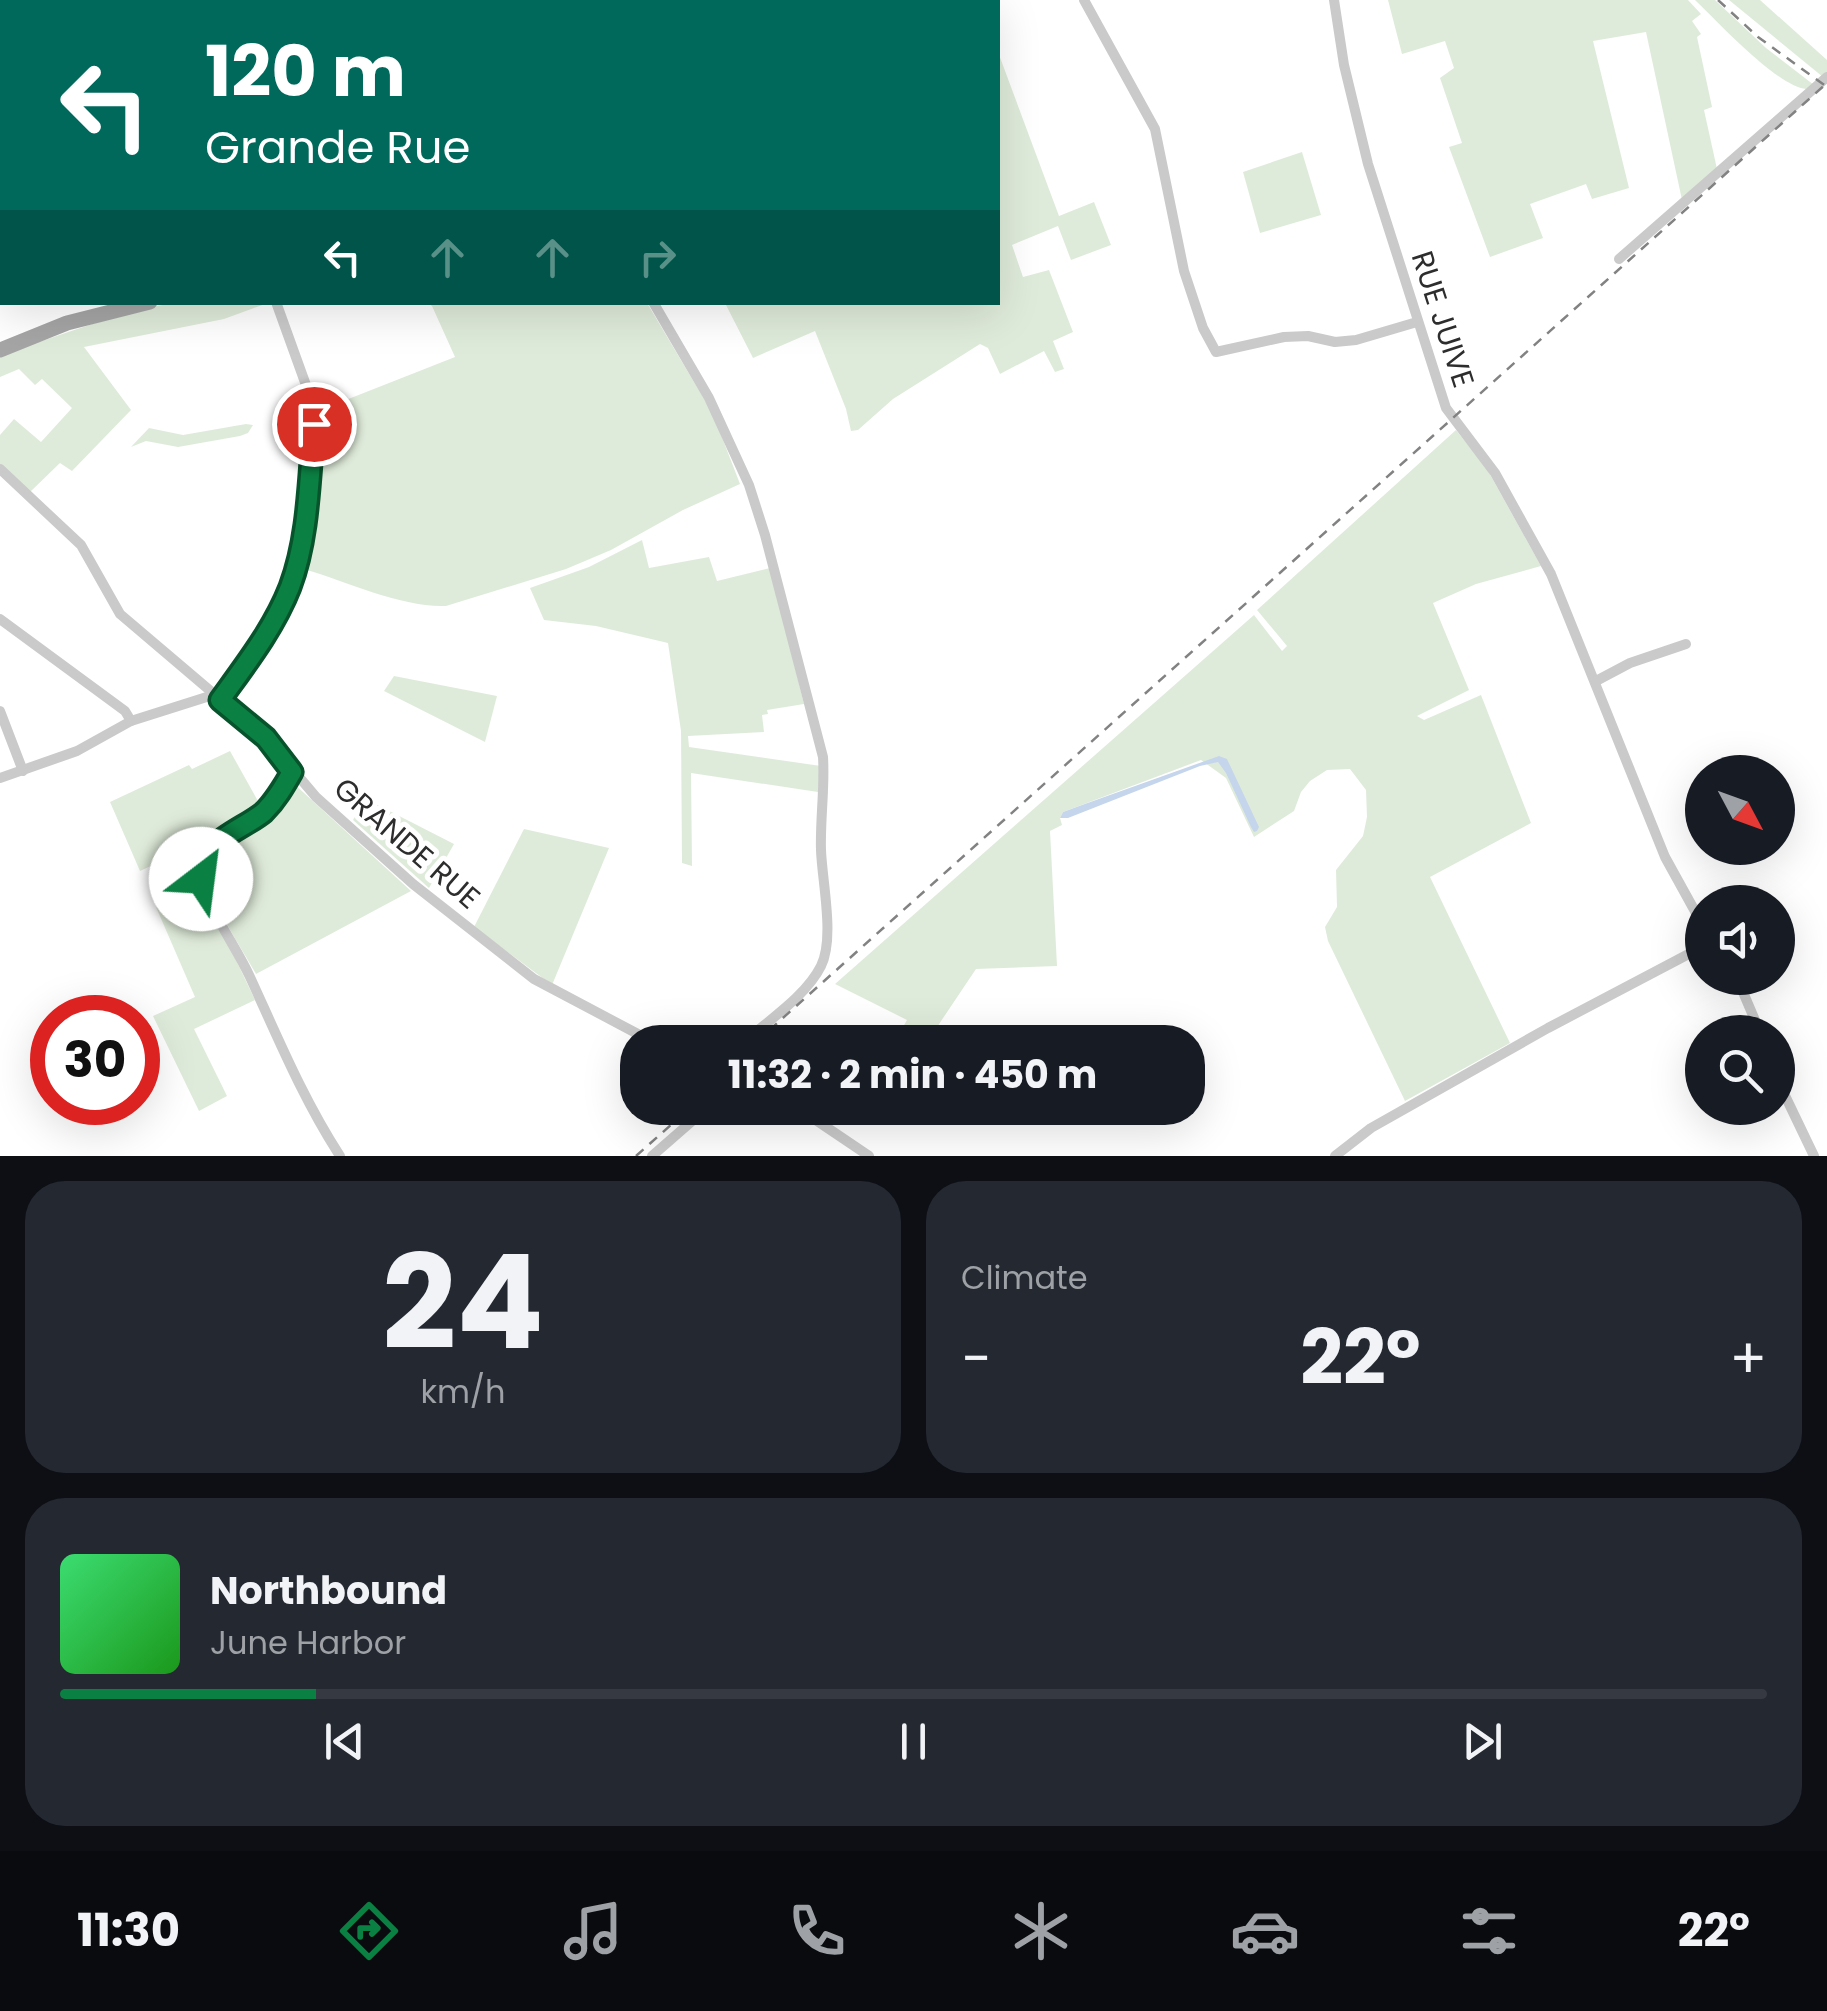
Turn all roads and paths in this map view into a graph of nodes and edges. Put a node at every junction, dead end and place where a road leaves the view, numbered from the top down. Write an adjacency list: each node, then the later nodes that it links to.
1 (1084, 0): 8 (street)
2 (1334, 0): 8 (street, RUE JUIVE)
3 (1827, 78): 4 (street)
4 (1618, 259)
5 (136, 305): 9 (main road)
6 (277, 305): 16 (street)
7 (655, 305): 25 (street)
8 (1417, 322): 15 (street, RUE JUIVE)
9 (0, 347)
10 (0, 469): 16 (street, GRANDE RUE)
11 (0, 619): 12 (street)
12 (13, 627): 13 (street); 18 (street)
13 (0, 636)
14 (1686, 644): 15 (street)
15 (1596, 681): 22 (street, RUE JUIVE)
16 (217, 698): 18 (street); 20 (street, GRANDE RUE)
17 (0, 712): 19 (street)
18 (131, 721): 19 (street)
19 (24, 771): 21 (street)
20 (292, 772): 24 (street, GRANDE RUE); 29 (street)
21 (0, 778)
22 (1685, 893)
23 (1685, 956): 32 (street)
24 (621, 1025)
25 (763, 1025)
26 (1795, 1116): 33 (street)
27 (687, 1125): 30 (street)
28 (823, 1125): 31 (street)
29 (340, 1156)
30 (652, 1156)
31 (869, 1156)
32 (1335, 1156)
33 (1814, 1156)

